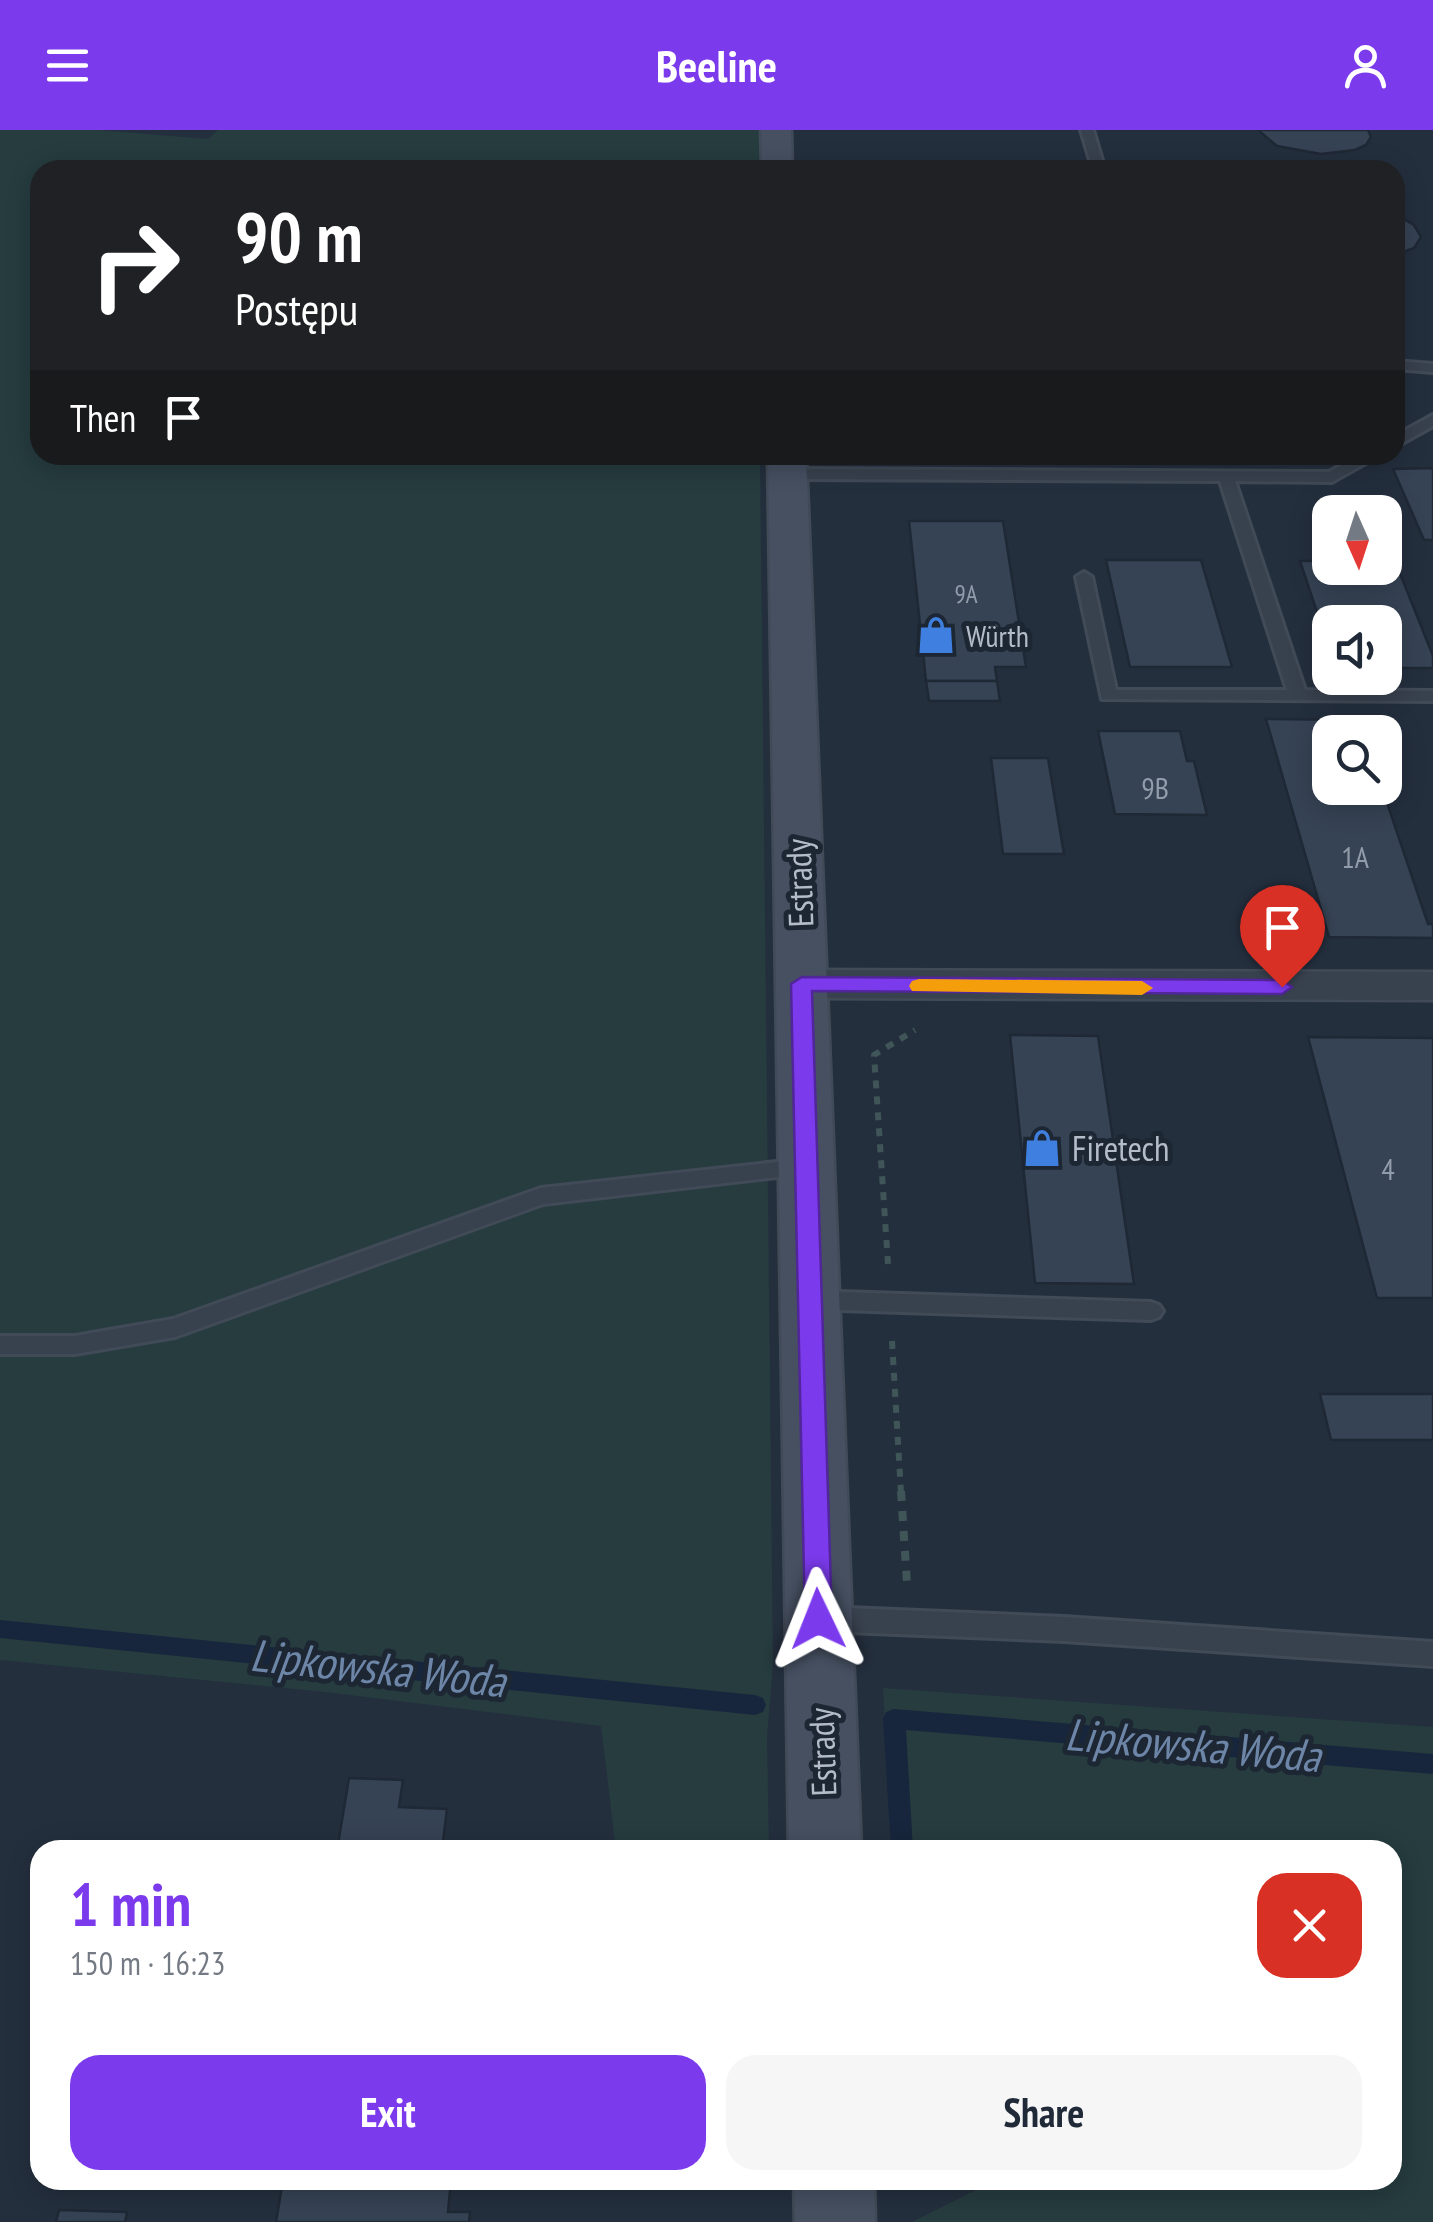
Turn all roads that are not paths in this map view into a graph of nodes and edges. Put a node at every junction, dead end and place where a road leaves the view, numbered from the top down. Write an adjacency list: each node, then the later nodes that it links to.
1 (776, 130): 3 (main road)
2 (1086, 130): 4 (lane)
3 (778, 160)
4 (1096, 160)
5 (1405, 367): 6 (lane)
6 (1433, 368)
7 (1433, 420): 8 (lane)
8 (1405, 436)
9 (787, 465): 11 (lane); 15 (main road, Estrady)
10 (1355, 465): 11 (lane)
11 (1226, 477): 13 (lane)
12 (1084, 576): 13 (lane)
13 (1298, 696): 14 (lane)
14 (1433, 696)
15 (802, 984): 16 (street); 17 (main road, Estrady)
16 (1433, 986)
17 (804, 1166): 18 (main road, Estrady); 20 (lane)
18 (808, 1300): 19 (lane); 21 (main road, Estrady)
19 (1150, 1311)
20 (0, 1345)
21 (818, 1619): 22 (lane); 23 (main road, Estrady)
22 (1433, 1654)
23 (825, 1840)
24 (834, 2190): 25 (main road)
25 (835, 2222)

